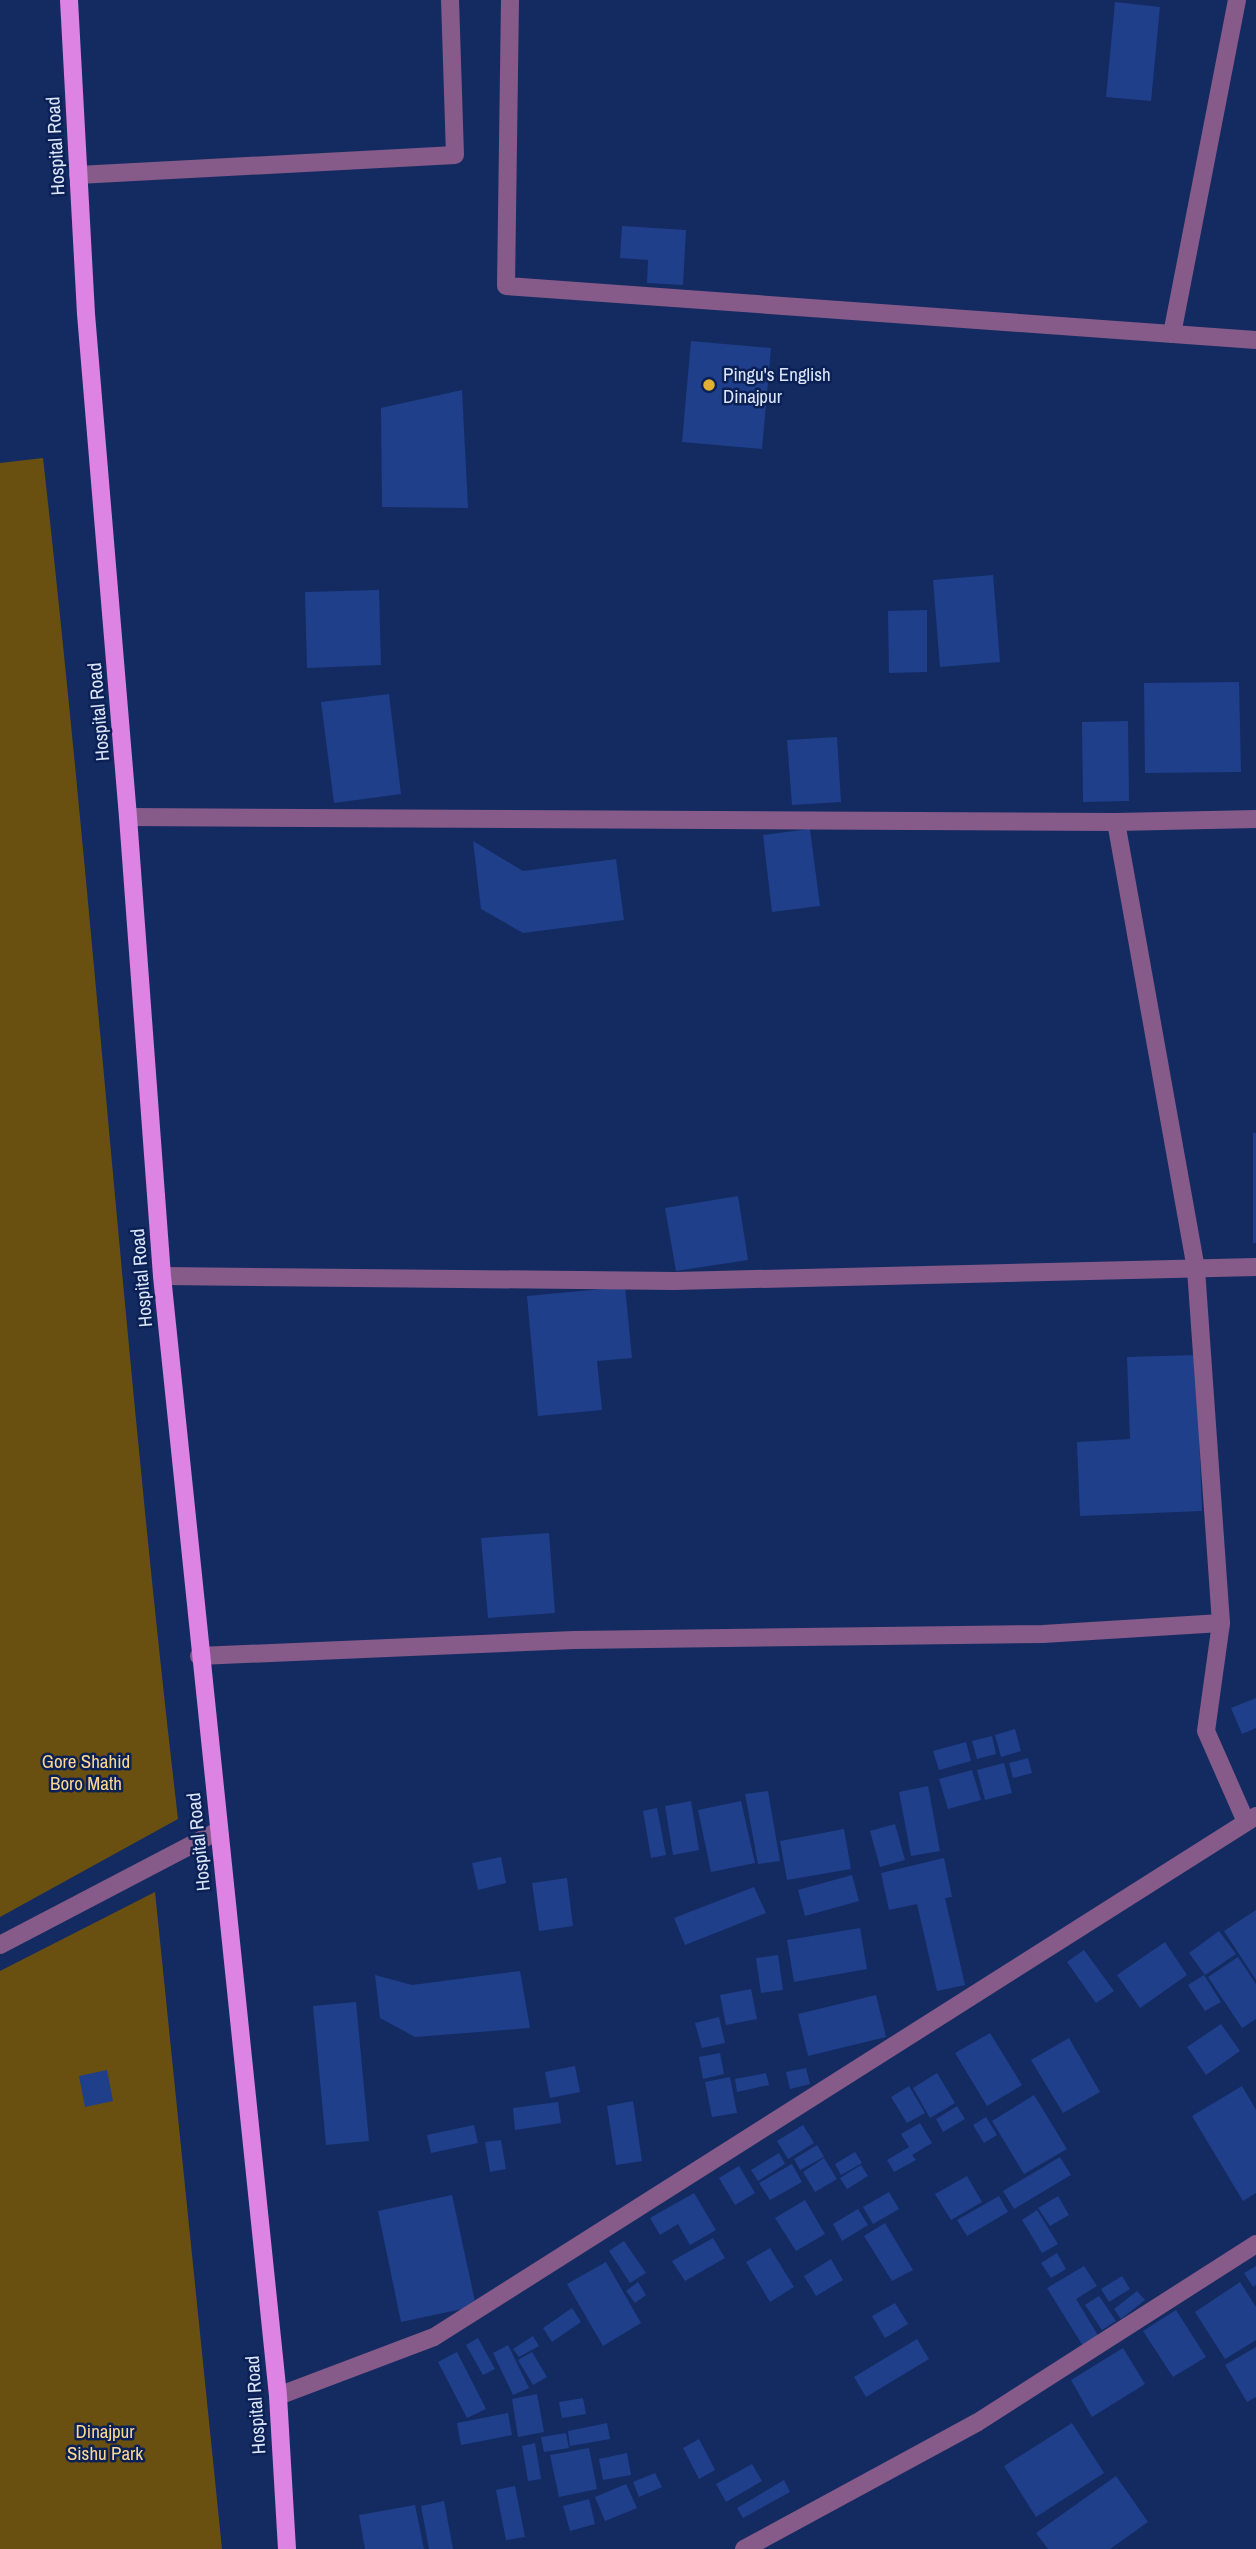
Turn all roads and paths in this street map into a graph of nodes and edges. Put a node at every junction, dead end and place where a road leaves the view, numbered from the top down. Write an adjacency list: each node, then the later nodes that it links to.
1 (69, 0): 5 (main road, Hospital Road)
2 (450, 0): 5 (street)
3 (510, 0): 6 (street)
4 (1237, 0): 6 (street)
5 (78, 175): 8 (main road, Hospital Road)
6 (1172, 334): 7 (street)
7 (1256, 340)
8 (128, 817): 10 (street); 13 (main road, Hospital Road)
9 (1256, 819): 10 (street)
10 (1116, 821): 12 (street)
11 (1256, 1267): 12 (street)
12 (1196, 1269): 13 (street); 14 (street)
13 (162, 1276): 15 (main road, Hospital Road)
14 (1221, 1623): 15 (street); 16 (street)
15 (199, 1656): 17 (main road, Hospital Road)
16 (1251, 1819): 20 (street)
17 (218, 1831): 18 (street); 20 (main road, Hospital Road)
18 (0, 1945)
19 (1256, 2244): 22 (street)
20 (278, 2396): 21 (main road, Hospital Road)
21 (287, 2549)
22 (746, 2549)

